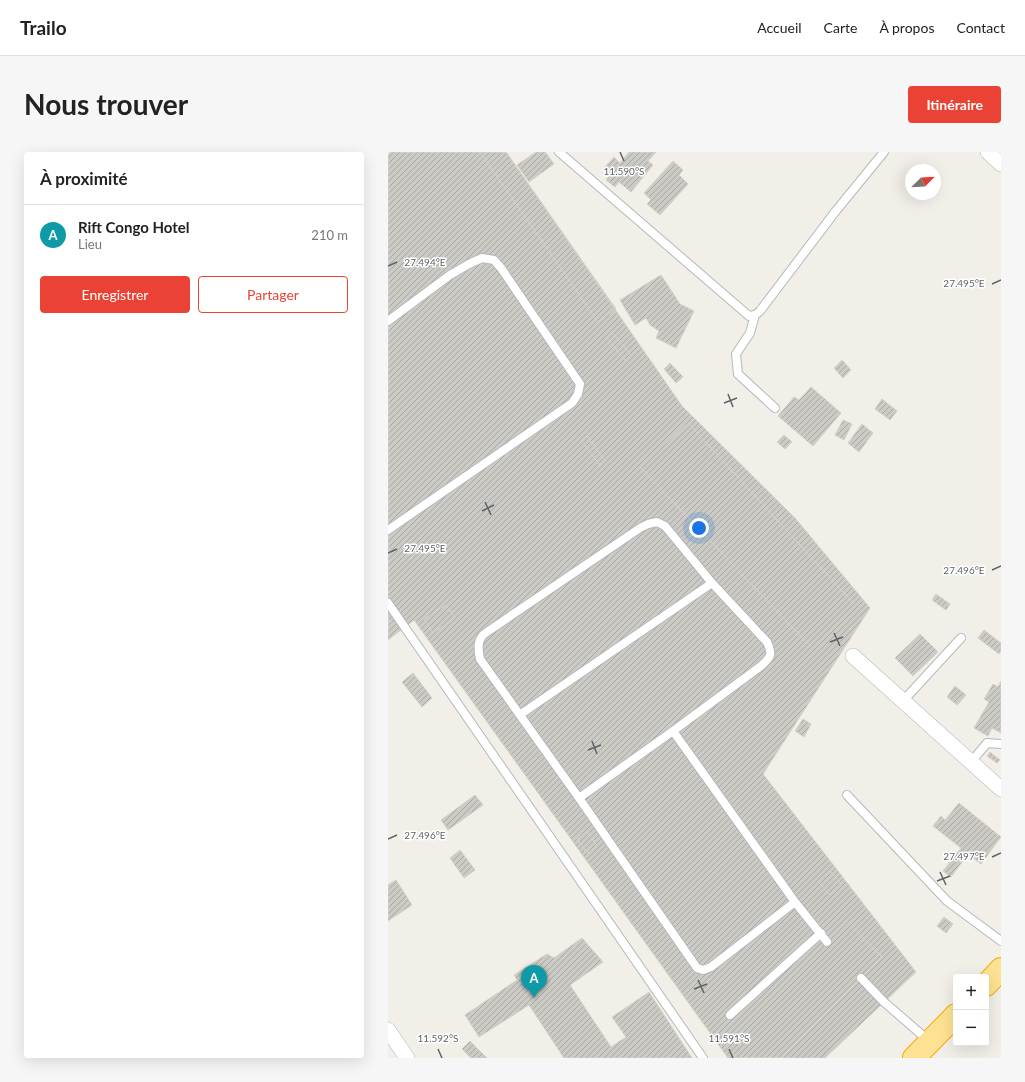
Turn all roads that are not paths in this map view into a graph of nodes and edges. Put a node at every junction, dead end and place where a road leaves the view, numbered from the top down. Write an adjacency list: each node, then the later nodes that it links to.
1 (559, 152): 5 (lane)
2 (884, 152): 5 (lane)
3 (988, 152): 4 (street)
4 (1001, 164)
5 (755, 315): 7 (lane)
6 (388, 321): 8 (lane)
7 (775, 408)
8 (388, 530)
9 (712, 583): 14 (lane); 14 (lane); 15 (lane)
10 (388, 603): 33 (lane)
11 (961, 638): 13 (lane)
12 (853, 656): 13 (street)
13 (903, 701): 17 (street)
14 (521, 714): 20 (lane)
15 (673, 731): 20 (lane); 21 (lane)
16 (1001, 744): 17 (lane)
17 (971, 762): 18 (street)
18 (1001, 789)
19 (846, 795): 23 (lane)
20 (579, 798): 21 (lane)
21 (795, 902): 22 (lane)
22 (821, 933): 24 (lane); 28 (lane)
23 (1001, 941)
24 (827, 942)
25 (1001, 969): 27 (highway)
26 (861, 978): 31 (lane)
27 (989, 982)
28 (730, 1015)
29 (953, 1018): 31 (highway)
30 (388, 1030): 32 (street)
31 (930, 1042): 34 (highway)
32 (407, 1058)
33 (703, 1058)
34 (914, 1058)

